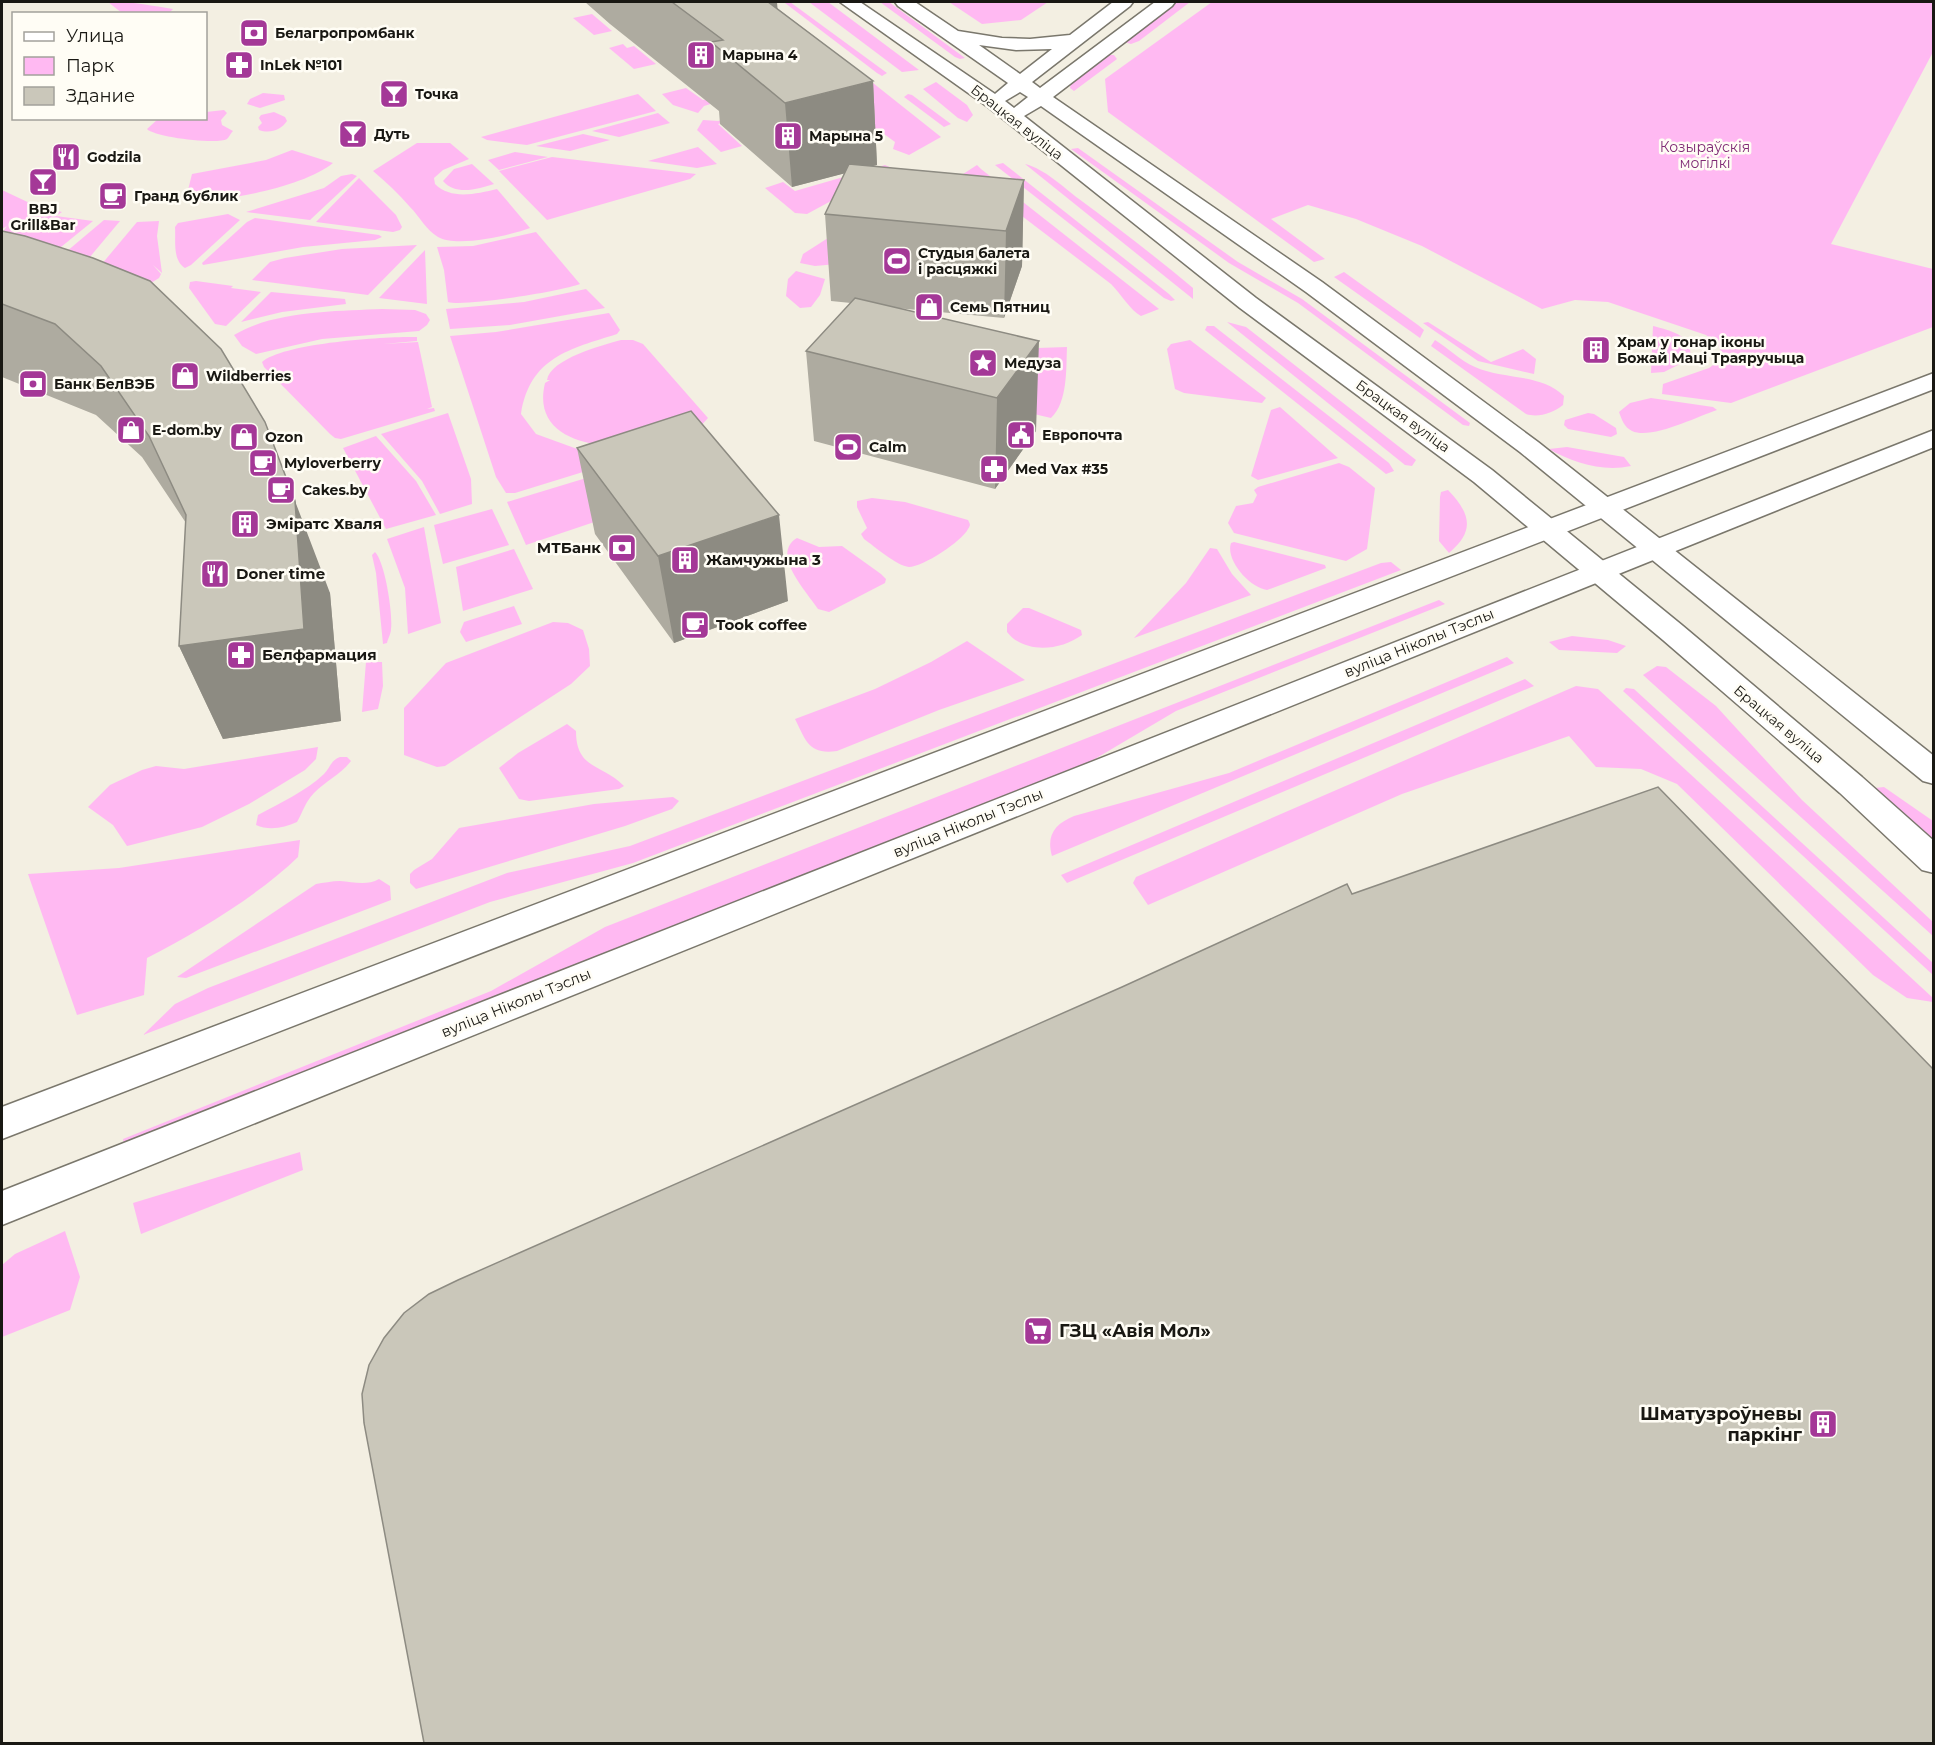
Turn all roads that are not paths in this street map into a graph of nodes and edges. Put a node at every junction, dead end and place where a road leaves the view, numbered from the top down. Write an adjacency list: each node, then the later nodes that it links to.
1 (849, 2): 9 (street, Брацкая вуліца)
2 (904, 2): 5 (street, Брацкая вуліца)
3 (1124, 2): 6 (street)
4 (1166, 2): 8 (street)
5 (953, 35): 6 (street); 7 (street, Брацкая вуліца)
6 (1074, 39): 7 (street)
7 (1018, 83): 8 (street, Брацкая вуліца); 9 (street)
8 (1038, 97): 9 (street); 12 (street, Брацкая вуліца)
9 (1004, 111): 13 (street, Брацкая вуліца)
10 (1934, 380): 12 (street)
11 (1934, 438): 14 (street, вуліца Ніколы Тэслы)
12 (1605, 507): 13 (street); 14 (street, Брацкая вуліца)
13 (1546, 529): 15 (street, Брацкая вуліца); 18 (street)
14 (1656, 548): 15 (street, вуліца Ніколы Тэслы); 16 (street, Брацкая вуліца)
15 (1598, 572): 17 (street, Брацкая вуліца); 19 (street, вуліца Ніколы Тэслы)
16 (1934, 773)
17 (1934, 861)
18 (2, 1123)
19 (2, 1208)

